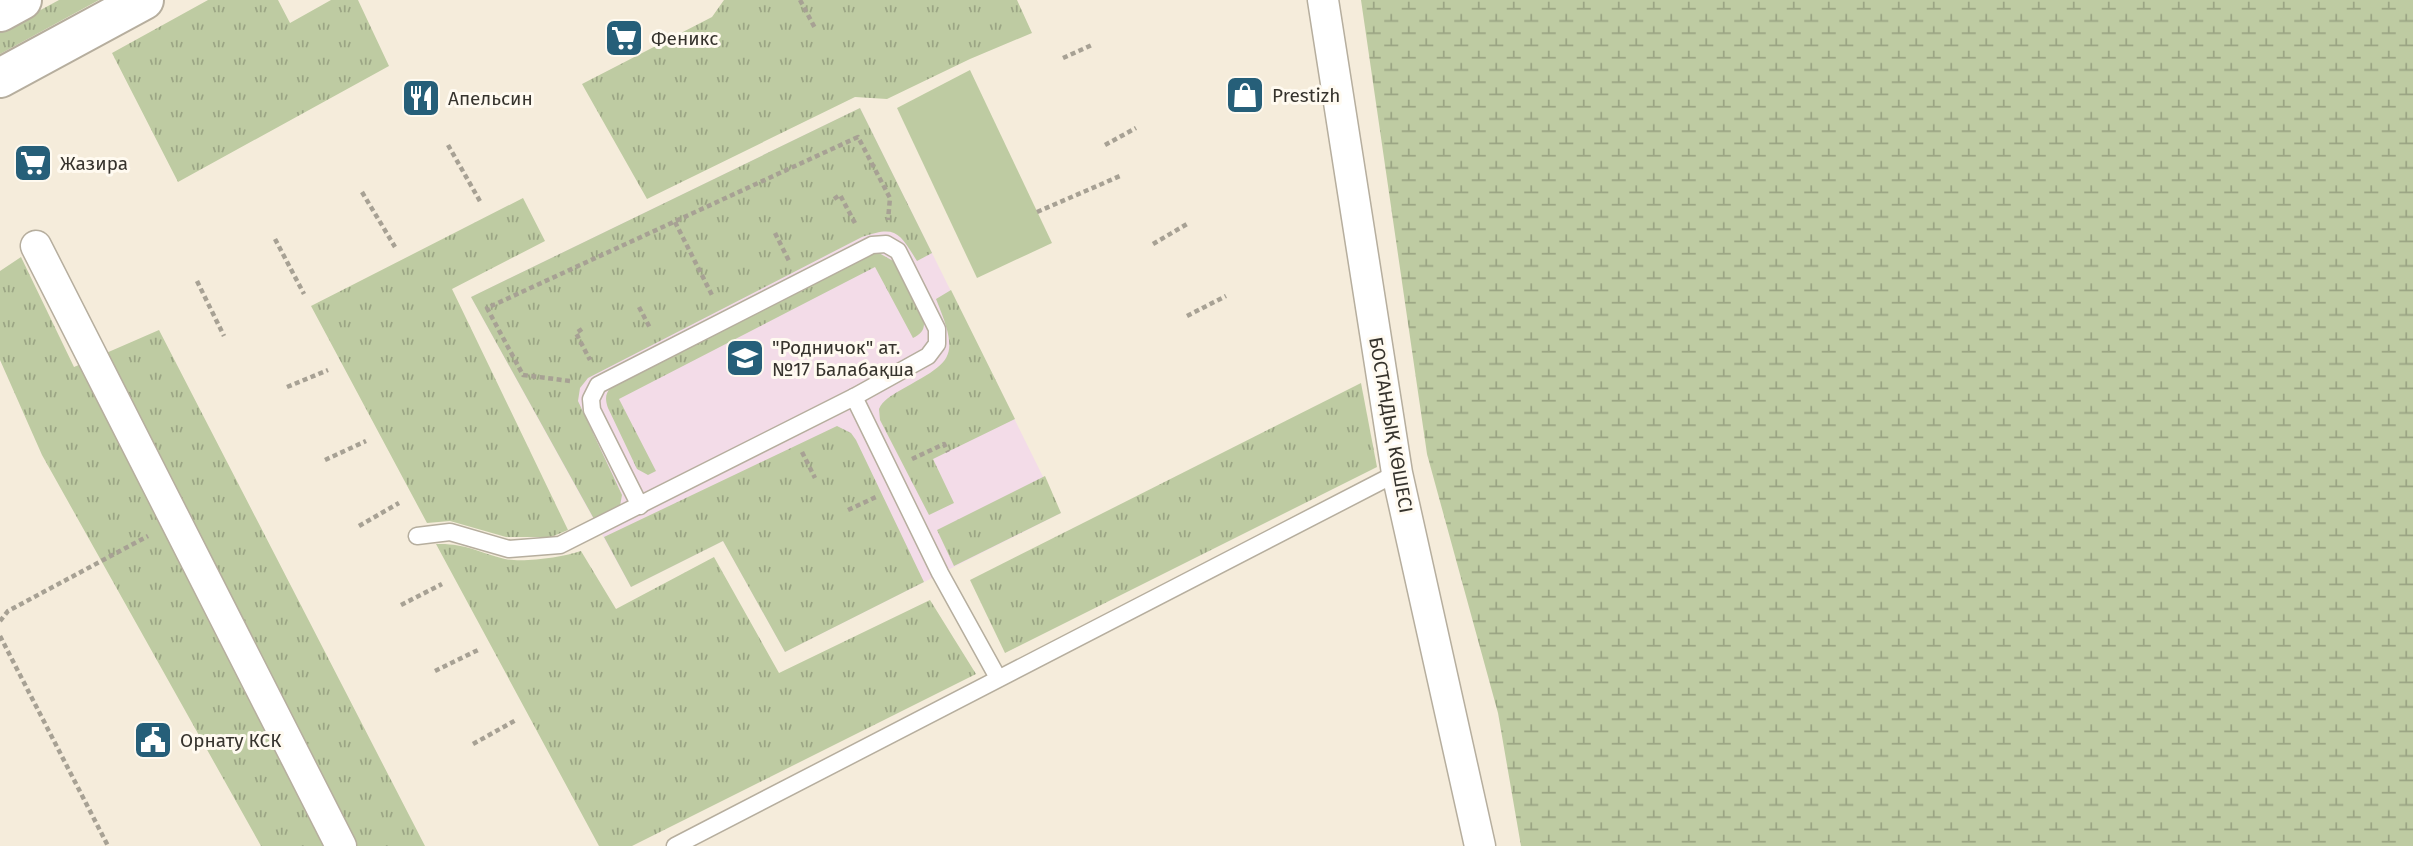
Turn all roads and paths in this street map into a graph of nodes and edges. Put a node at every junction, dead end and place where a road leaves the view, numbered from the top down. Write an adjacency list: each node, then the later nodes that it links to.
1 (23, 0): 5 (main road)
2 (144, 0): 9 (main road)
3 (800, 0): 6 (path)
4 (1323, 0): 41 (street, БОСТАНДЫҚ КӨШЕСІ)
5 (0, 12)
6 (816, 30)
7 (1091, 45): 8 (path)
8 (1063, 58)
9 (0, 78)
10 (1136, 128): 12 (path)
11 (448, 145): 16 (path)
12 (1105, 145)
13 (1120, 176): 17 (path)
14 (362, 192): 24 (path)
15 (834, 199): 25 (path)
16 (481, 203)
17 (1037, 212)
18 (675, 222): 21 (path); 30 (path); 34 (path)
19 (1187, 224): 22 (path)
20 (275, 239): 27 (path)
21 (886, 244): 25 (lane); 36 (lane)
22 (1153, 244)
23 (36, 246): 44 (street)
24 (395, 247)
25 (867, 248): 30 (lane)
26 (197, 281): 32 (path)
27 (304, 294)
28 (1226, 296): 29 (path)
29 (1187, 316)
30 (724, 320): 34 (lane)
31 (582, 329): 34 (path)
32 (224, 335)
33 (328, 370): 35 (path)
34 (600, 384): 43 (lane)
35 (287, 387)
36 (855, 397): 40 (lane); 43 (lane)
37 (366, 441): 39 (path)
38 (948, 452): 40 (path)
39 (325, 460)
40 (889, 470): 53 (lane)
41 (1397, 473): 53 (lane); 59 (street, БОСТАНДЫҚ КӨШЕСІ)
42 (399, 503): 45 (path)
43 (640, 506): 46 (lane)
44 (176, 520): 49 (path); 57 (street)
45 (359, 526)
46 (417, 536)
47 (442, 584): 48 (path)
48 (401, 605)
49 (0, 621)
50 (0, 636): 56 (path)
51 (478, 650): 52 (path)
52 (435, 671)
53 (999, 678): 58 (lane)
54 (516, 720): 55 (path)
55 (473, 744)
56 (108, 846)
57 (341, 846)
58 (675, 846)
59 (1480, 846)

